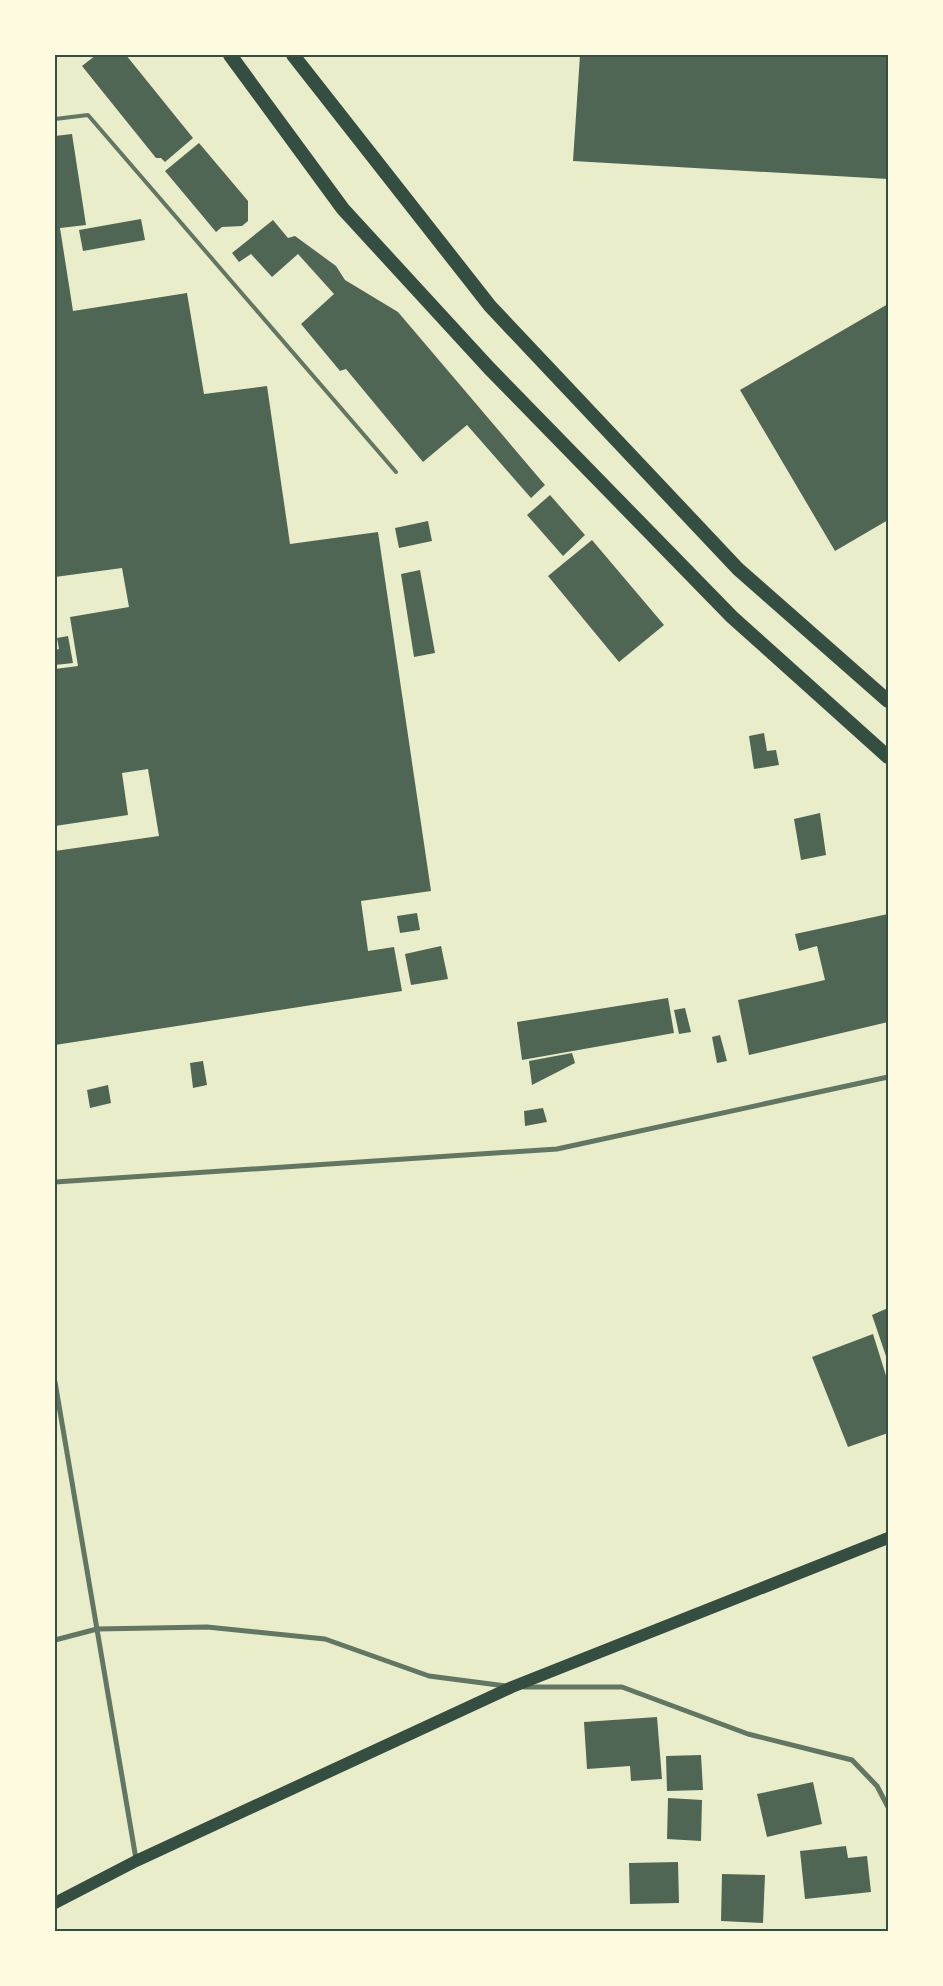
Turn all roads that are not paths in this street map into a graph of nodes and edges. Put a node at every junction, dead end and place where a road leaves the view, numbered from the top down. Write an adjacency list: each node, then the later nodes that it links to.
1 (230, 55): 6 (highway)
2 (293, 55): 5 (highway)
3 (55, 119): 4 (lane)
4 (396, 472)
5 (888, 701)
6 (888, 757)
7 (888, 1077): 8 (street)
8 (55, 1182)
9 (55, 1382): 11 (street)
10 (888, 1538): 13 (main road)
11 (97, 1629): 12 (street); 13 (street); 15 (street)
12 (55, 1640)
13 (512, 1687): 14 (street); 15 (main road)
14 (888, 1807)
15 (136, 1861): 16 (main road)
16 (55, 1903)

